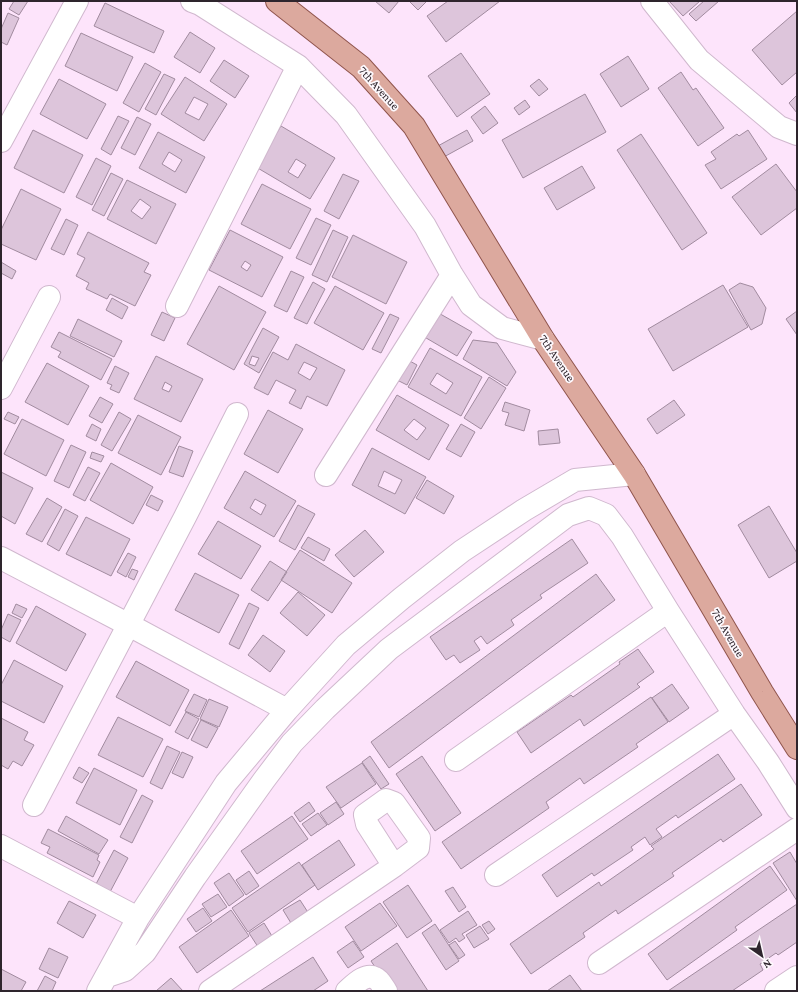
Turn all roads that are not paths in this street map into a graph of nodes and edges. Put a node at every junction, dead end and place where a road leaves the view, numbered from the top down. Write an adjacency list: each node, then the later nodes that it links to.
1 (77, 1): 7 (street)
2 (192, 1): 5 (street)
3 (277, 1): 11 (main road, 7th Avenue)
4 (652, 1): 6 (street)
5 (298, 66): 8 (street); 10 (street)
6 (797, 134)
7 (1, 141)
8 (452, 275): 11 (street); 15 (street)
9 (49, 297): 12 (street)
10 (177, 306)
11 (543, 338): 14 (main road, 7th Avenue)
12 (1, 388)
13 (237, 414): 18 (street)
14 (634, 474): 19 (street); 21 (main road, 7th Avenue)
15 (326, 475)
16 (1, 558): 18 (street)
17 (668, 611): 20 (street); 22 (street); 32 (street)
18 (129, 625): 19 (street); 23 (street)
19 (286, 710): 29 (street)
20 (734, 714): 24 (street); 28 (street)
21 (797, 748)
22 (456, 760)
23 (34, 806)
24 (797, 808)
25 (797, 829): 30 (street)
26 (1, 846): 29 (street)
27 (394, 866): 33 (street)
28 (496, 875)
29 (138, 918): 32 (street)
30 (599, 963)
31 (797, 977): 36 (street)
32 (103, 984)
33 (210, 991)
34 (347, 991): 35 (street)
35 (386, 991)
36 (776, 991)

